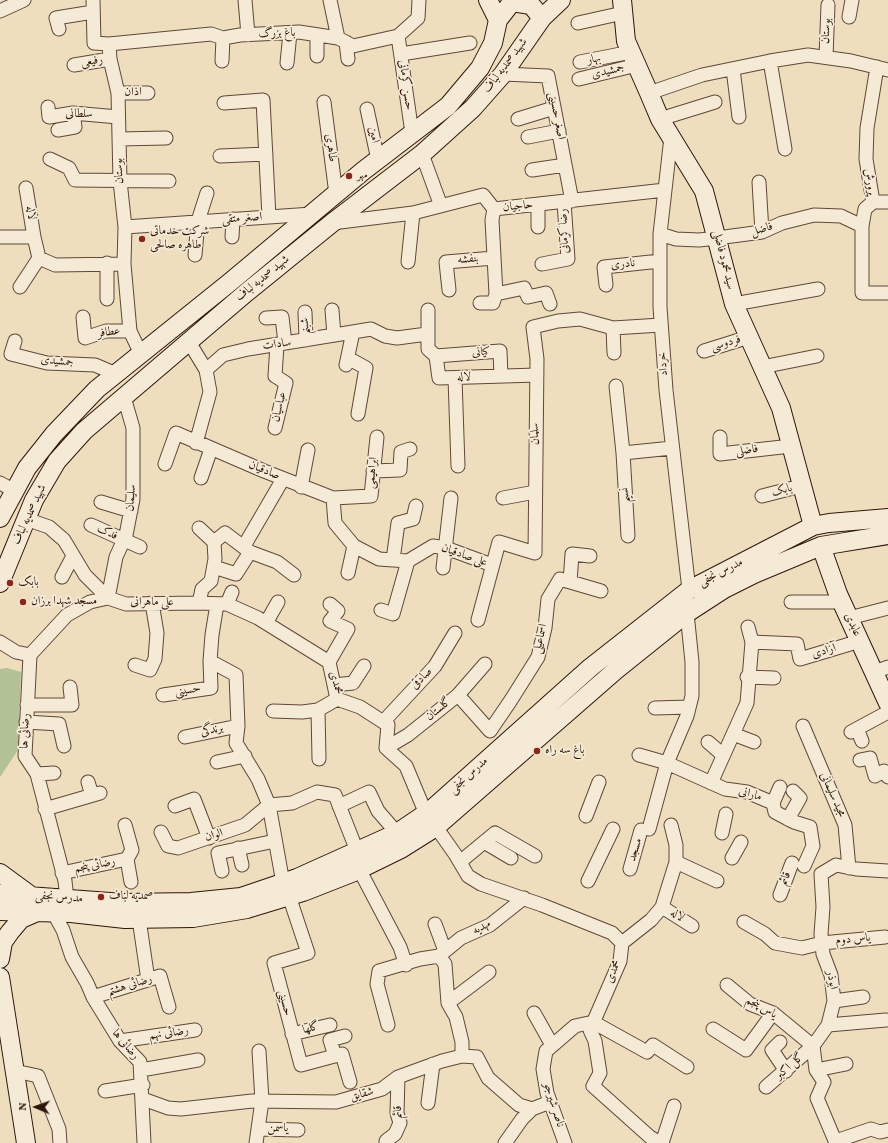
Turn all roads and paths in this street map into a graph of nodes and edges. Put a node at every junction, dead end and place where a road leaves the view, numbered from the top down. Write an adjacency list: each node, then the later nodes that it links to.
1 (24, 0): 11 (street)
2 (245, 0): 21 (street)
3 (330, 0): 22 (street)
4 (419, 0): 19 (street, باغ بزرگ)
5 (488, 0): 14 (main road)
6 (561, 0): 13 (main road, شهید صمدیه لباف)
7 (852, 0): 12 (street)
8 (828, 5): 27 (street, بوستان)
9 (93, 6): 16 (street); 24 (street)
10 (622, 6): 15 (street); 30 (main road, سید محمود فاضلی)
11 (0, 11)
12 (849, 17)
13 (542, 18): 14 (main road); 38 (main road, شهید صمدیه لباف)
14 (498, 20): 56 (main road, شهید صمدیه لباف)
15 (578, 23)
16 (59, 29)
17 (290, 33): 18 (street, باغ بزرگ); 21 (street, باغ بزرگ); 34 (street)
18 (317, 35): 22 (street, باغ بزرگ); 26 (street)
19 (398, 36): 22 (street, باغ بزرگ); 25 (street, حسن کرمانی)
20 (223, 38): 21 (street, باغ بزرگ); 24 (street, باغ بزرگ); 31 (street)
21 (242, 39)
22 (342, 40): 29 (street)
23 (470, 43): 25 (street)
24 (109, 44): 28 (street, بوستان)
25 (401, 54): 56 (street, حسن کرمانی)
26 (317, 56)
27 (826, 58): 32 (street); 36 (street)
28 (110, 59): 35 (street, رفیعی); 40 (street, بوستان)
29 (348, 59)
30 (634, 59): 33 (street, بهار); 39 (street, جمشیدی); 42 (main road, سید محمود فاضلی)
31 (222, 60)
32 (770, 61): 37 (street); 61 (street)
33 (580, 62)
34 (288, 63)
35 (74, 65)
36 (882, 68): 77 (street, پرورش)
37 (733, 69): 42 (street); 51 (street)
38 (503, 74): 47 (street, اصغر حسینی); 63 (main road, شهید صمدیه لباف)
39 (579, 79)
40 (118, 93): 41 (street, اذان); 50 (street, بوستان)
41 (148, 93)
42 (649, 94): 53 (main road, سید محمود فاضلی)
43 (324, 102): 75 (street, طاهری)
44 (715, 102): 53 (street)
45 (224, 103): 62 (street)
46 (48, 107): 49 (street, سلطانی)
47 (554, 108): 52 (street); 55 (street, اصغر حسینی)
48 (367, 109): 66 (street, امین)
49 (73, 113): 50 (street, سلطانی); 54 (street)
50 (118, 117): 60 (street, بوستان)
51 (739, 117)
52 (518, 119)
53 (660, 119): 58 (main road, سید محمود فاضلی)
54 (58, 130)
55 (559, 131): 57 (street); 67 (street, اصغر حسینی)
56 (412, 134): 66 (main road, شهید صمدیه لباف)
57 (528, 137)
58 (671, 137): 73 (street, خرداد); 97 (main road, سید محمود فاضلی)
59 (166, 138): 60 (street)
60 (119, 140): 69 (street, بوستان)
61 (785, 149)
62 (266, 154): 64 (street); 84 (street)
63 (422, 154): 80 (street); 87 (main road, شهید صمدیه لباف)
64 (220, 156)
65 (50, 159): 69 (street)
66 (378, 160): 75 (main road, شهید صمدیه لباف)
67 (565, 165): 68 (street); 76 (street, اصغر حسینی)
68 (532, 170)
69 (120, 181): 70 (street); 89 (street, بوستان)
70 (169, 181)
71 (759, 182): 92 (street)
72 (26, 188): 95 (street, لاله)
73 (665, 190): 76 (street, حاجیان); 93 (street, خرداد)
74 (207, 193): 86 (street)
75 (336, 194): 83 (main road, شهید صمدیه لباف)
76 (568, 201): 79 (street, حاجیان); 106 (street, رضا کرمانی)
77 (873, 202): 78 (street); 88 (street, پرورش)
78 (888, 202)
79 (538, 205): 81 (street, حاجیان); 90 (street)
80 (441, 206): 81 (street, حاجیان); 82 (street, حاجیان)
81 (494, 210): 101 (street)
82 (412, 213): 87 (street, حاجیان); 103 (street)
83 (312, 214): 84 (street, اصغر متقی); 91 (main road, شهید صمدیه لباف)
84 (269, 217): 85 (street, اصغر متقی)
85 (233, 219): 86 (street, اصغر متقی); 96 (street)
86 (198, 221): 89 (street, اصغر متقی); 99 (street)
87 (332, 223): 98 (main road, شهید صمدیه لباف)
88 (862, 226): 92 (street, فاضل); 111 (street, پرورش)
89 (125, 227): 105 (street, بوستان)
90 (538, 227)
91 (291, 232): 98 (main road); 135 (main road, شهید صمدیه لباف)
92 (762, 232): 97 (street, فاضل)
93 (660, 234): 97 (street, فاضل); 102 (street, خرداد)
94 (0, 237): 95 (street)
95 (34, 237): 100 (street, لاله)
96 (232, 237)
97 (717, 238): 116 (main road, سید محمود فاضلی)
98 (303, 247): 131 (main road, شهید صمدیه لباف)
99 (195, 255)
100 (39, 258): 104 (street); 108 (street)
101 (494, 258): 110 (street, بنفشه); 112 (street)
102 (660, 261): 107 (street, نادری); 122 (street, خرداد)
103 (408, 262)
104 (107, 263): 105 (street); 113 (street)
105 (124, 264): 124 (street, بوستان)
106 (542, 264)
107 (606, 285)
108 (20, 287)
109 (818, 289): 116 (street)
110 (449, 290)
111 (888, 293)
112 (496, 294): 114 (street); 115 (street)
113 (107, 300)
114 (480, 303)
115 (550, 304)
116 (734, 304): 128 (main road, سید محمود فاضلی)
117 (332, 310): 127 (street)
118 (428, 310): 126 (street, لاله)
119 (305, 312): 129 (street, شبنم)
120 (83, 317): 124 (street, عطافر)
121 (266, 318): 132 (street)
122 (661, 325): 123 (street, سلمان); 152 (street, خرداد)
123 (613, 328): 134 (street); 141 (street, سلمان)
124 (130, 331): 135 (street, بوستان)
125 (354, 332): 126 (street, سادات); 127 (street, سادات); 146 (street)
126 (427, 334): 136 (street, لاله)
127 (334, 335): 129 (street, سادات)
128 (749, 337): 133 (street, فردوسی); 138 (main road, سید محمود فاضلی)
129 (306, 340): 132 (street, سادات)
130 (15, 341): 140 (street, جمشیدی)
131 (189, 342): 139 (street); 145 (main road, شهید صمدیه لباف)
132 (281, 344): 139 (street, سادات); 147 (street, عباسیان)
133 (704, 350)
134 (614, 353)
135 (141, 354): 140 (main road, شهید صمدیه لباف)
136 (436, 356): 142 (street, کیانی); 143 (street, لاله)
137 (817, 356): 138 (street)
138 (762, 367): 151 (main road, سید محمود فاضلی)
139 (206, 370): 150 (street)
140 (116, 374): 163 (main road, شهید صمدیه لباف)
141 (537, 375): 142 (street, لاله); 165 (street, سلمان)
142 (501, 376): 143 (street, لاله)
143 (455, 378): 158 (street)
144 (616, 386): 156 (street, نسیم)
145 (124, 397): 174 (main road, شهید صمدیه لباف); 175 (street, سلیمان)
146 (358, 414)
147 (275, 428)
148 (377, 437): 159 (street, ابراهیمی)
149 (720, 437): 151 (street, فاضلی)
150 (196, 443): 153 (street, صادقیان); 157 (street, صادقیان)
151 (790, 446): 162 (main road, سید محمود فاضلی)
152 (672, 448): 156 (street); 200 (street, خرداد)
153 (211, 449): 160 (street); 161 (street, صادقیان)
154 (410, 449): 159 (street)
155 (308, 450): 164 (street)
156 (623, 453): 180 (street, نسیم)
157 (165, 464)
158 (458, 466)
159 (373, 471): 167 (street, ابراهیمی)
160 (201, 478)
161 (283, 479): 164 (street, صادقیان); 187 (street)
162 (801, 486): 166 (street, بابک); 177 (main road, سید محمود فاضلی)
163 (7, 487): 172 (main road, شهید صمدیه لباف)
164 (301, 487): 167 (street, صادقیان)
165 (535, 492): 169 (street); 192 (street, سلمان)
166 (762, 496)
167 (333, 498): 183 (street)
168 (451, 498): 186 (street)
169 (503, 498)
170 (101, 502): 175 (street)
171 (416, 506): 190 (street)
172 (0, 518)
173 (888, 518): 177 (main road, مدرس نجفی)
174 (26, 519): 188 (street, علی ماهرانی); 199 (main road, شهید صمدیه لباف)
175 (134, 520): 181 (street, سلیمان)
176 (91, 525): 181 (street, فدک)
177 (813, 526): 200 (main road, مدرس نجفی)
178 (199, 528): 182 (street)
179 (888, 535): 184 (main road, مدرس نجفی)
180 (628, 536)
181 (124, 541): 185 (street, فدک); 203 (street, سلیمان)
182 (214, 542): 187 (street); 193 (street)
183 (354, 546): 190 (street); 195 (street)
184 (821, 546): 206 (main road, عابدی); 213 (main road, مدرس نجفی)
185 (140, 547)
186 (446, 548): 191 (street, علی صادقیان); 192 (street, علی صادقیان); 194 (street)
187 (247, 549): 193 (street); 196 (street)
188 (73, 556): 197 (street); 203 (street, علی ماهرانی)
189 (590, 556): 198 (street)
190 (393, 560): 191 (street)
191 (408, 561): 212 (street)
192 (492, 565): 215 (street, سلمان)
193 (214, 567): 208 (street)
194 (443, 568)
195 (348, 573)
196 (294, 574)
197 (62, 577)
198 (570, 582): 201 (street); 235 (street, اسماعیلی)
199 (0, 583)
200 (689, 590): 237 (main road, مدرس نجفی)
201 (601, 591)
202 (232, 592): 209 (street, حسینی)
203 (108, 598): 207 (street, علی ماهرانی); 223 (street)
204 (278, 602): 216 (street)
205 (791, 602): 206 (street)
206 (841, 602): 214 (main road, عابدی)
207 (152, 603): 208 (street, علی ماهرانی); 227 (street)
208 (199, 603): 209 (street, علی ماهرانی)
209 (222, 604): 216 (street, محمدی); 224 (street, حسینی)
210 (330, 604): 225 (street)
211 (888, 608): 214 (street)
212 (381, 610)
213 (687, 612): 240 (street); 244 (main road, مدرس نجفی)
214 (849, 618): 219 (main road, عابدی)
215 (478, 620)
216 (266, 623): 225 (street, محمدی)
217 (748, 627): 221 (street)
218 (454, 633): 247 (street, صادقی)
219 (860, 641): 221 (street, آزادی); 229 (main road, عابدی)
220 (0, 642): 223 (street)
221 (752, 642): 230 (street)
222 (0, 653): 223 (street)
223 (30, 655): 239 (street, رضائی ها)
224 (210, 661): 234 (street, حسینی); 248 (street, حسینی)
225 (329, 662): 232 (street, محمدی)
226 (485, 664): 235 (street, گلستان)
227 (135, 665)
228 (364, 666): 232 (street)
229 (881, 669): 238 (main road, عابدی)
230 (748, 677): 231 (street); 250 (street)
231 (774, 678)
232 (334, 685): 236 (street, محمدی)
233 (70, 687): 239 (street)
234 (164, 695)
235 (458, 695): 256 (street, گلستان)
236 (337, 698): 242 (street); 247 (street, محمدی)
237 (556, 698): 244 (main road); 280 (main road, مدرس نجفی)
238 (888, 702)
239 (27, 705): 246 (street, رضائی ها)
240 (689, 707): 241 (street); 263 (street)
241 (655, 708)
242 (318, 710): 243 (street); 260 (street)
243 (273, 711)
244 (570, 711): 280 (main road, مدرس نجفی)
245 (888, 712): 252 (street)
246 (26, 722): 255 (street); 265 (street, رضائی ها)
247 (383, 722): 256 (street)
248 (238, 726): 251 (street, برندگی); 259 (street, حسینی)
249 (803, 726): 302 (street, مجید سلیمانی)
250 (733, 734): 254 (street); 258 (street)
251 (185, 737)
252 (862, 741)
253 (708, 742): 258 (street)
254 (754, 742)
255 (64, 746)
256 (386, 748): 280 (street)
257 (639, 755): 263 (street, مارانی)
258 (723, 755): 269 (street)
259 (245, 756): 262 (street); 273 (street, حسینی)
260 (319, 759)
261 (860, 760): 266 (street)
262 (217, 762)
263 (667, 763): 269 (street, مارانی); 304 (street, مسجد)
264 (54, 773): 265 (street)
265 (37, 774): 276 (street, رضائی ها)
266 (888, 777)
267 (88, 782): 276 (street)
268 (599, 782): 278 (street)
269 (712, 783): 272 (street, مارانی)
270 (780, 787): 272 (street)
271 (793, 791): 279 (street)
272 (773, 802): 279 (street, مارانی)
273 (269, 805): 275 (street); 287 (street, الوان); 288 (street, حسینی)
274 (175, 806): 287 (street)
275 (339, 806): 285 (street); 292 (street)
276 (45, 809): 307 (street, رضائی ها)
277 (726, 814): 286 (street)
278 (586, 816)
279 (788, 819): 301 (street, مارانی)
280 (431, 821): 285 (main road, مدرس نجفی); 297 (street); 303 (main road, مدرس نجفی)
281 (125, 825): 296 (street)
282 (671, 825): 298 (street)
283 (613, 829): 309 (street)
284 (161, 832): 287 (street, الوان)
285 (397, 833): 292 (main road, مدرس نجفی)
286 (722, 833)
287 (210, 838)
288 (275, 840): 291 (street); 312 (street, حسینی)
289 (484, 842): 293 (street); 294 (street); 297 (street)
290 (741, 842): 295 (street)
291 (238, 848): 300 (street); 305 (street)
292 (357, 851): 312 (main road, مدرس نجفی)
293 (534, 856)
294 (512, 858)
295 (732, 858)
296 (127, 860): 307 (street, رضائی پنجم); 311 (street)
297 (460, 862): 315 (street)
298 (676, 862): 310 (street); 318 (street)
299 (792, 863): 314 (street, قائم)
300 (242, 866)
301 (804, 866)
302 (849, 868): 306 (street, ابوذر); 326 (street, ابوذر)
303 (359, 869): 312 (main road, مدرس نجفی); 329 (street)
304 (630, 869)
305 (222, 871)
306 (888, 871)
307 (62, 872): 316 (street, رضائی ها)
308 (0, 873): 317 (main road)
309 (588, 881)
310 (717, 881)
311 (131, 882)
312 (286, 889): 316 (main road, مدرس نجفی); 320 (main road, مدرس نجفی); 348 (street, حسینی)
313 (0, 894): 317 (main road, مدرس نجفی)
314 (780, 895)
315 (524, 898): 325 (street); 327 (street, مهدیه)
316 (67, 899): 317 (main road, مدرس نجفی)
317 (41, 907): 319 (main road, مدرس نجفی); 320 (main road, مدرس نجفی); 328 (main road); 334 (street, رضائی ها)
318 (662, 907): 323 (street, لاله); 325 (street)
319 (0, 911)
320 (139, 919): 332 (street)
321 (744, 922): 326 (street, یاس دوم)
322 (434, 924): 327 (street)
323 (692, 926)
324 (885, 937): 326 (street, یاس دوم)
325 (622, 943): 342 (street, محمدی)
326 (822, 943): 336 (street, ابوذر)
327 (442, 953): 329 (street); 337 (street)
328 (0, 959)
329 (406, 965): 344 (street)
330 (489, 972): 337 (street)
331 (0, 976): 363 (main road)
332 (148, 980): 334 (street, رضائی هشتم); 338 (street, رضائی هشتم)
333 (727, 985): 340 (street, یاس پنجم)
334 (93, 997): 350 (street, رضائی ها)
335 (863, 998): 336 (street)
336 (834, 1001): 345 (street, ابوذر)
337 (448, 1003): 356 (street)
338 (170, 1007)
339 (534, 1013): 352 (street)
340 (773, 1013): 346 (street); 353 (street, یاس پنجم)
341 (886, 1020): 345 (street)
342 (593, 1022): 352 (street, ناصر شیرجو); 360 (street); 380 (street, محمدی)
343 (330, 1025): 348 (street, گلها)
344 (388, 1025)
345 (828, 1025): 353 (street, ابوذر)
346 (713, 1029)
347 (195, 1030): 350 (street, رضائی نهم)
348 (292, 1034): 355 (street, حسینی)
349 (345, 1036): 355 (street)
350 (120, 1041): 361 (street, رضائی ها)
351 (780, 1042): 364 (street)
352 (552, 1045): 372 (street, ناصر شیرجو)
353 (813, 1046): 362 (street); 364 (street, گل اکبر)
354 (259, 1051): 371 (street)
355 (335, 1056): 366 (street)
356 (462, 1056): 358 (street, شقایق); 375 (street)
357 (198, 1060): 361 (street)
358 (433, 1064): 365 (street, شقایق); 373 (street)
359 (846, 1064): 362 (street)
360 (687, 1067)
361 (141, 1070): 367 (street, رضائی ها)
362 (816, 1070): 381 (street)
363 (14, 1071): 382 (main road); 383 (street)
364 (786, 1071): 368 (street, گل اکبر)
365 (398, 1078): 371 (street, شقایق); 379 (street, قائم)
366 (350, 1082)
367 (143, 1085): 369 (street); 370 (street, رضائی ها)
368 (766, 1087)
369 (105, 1091)
370 (144, 1099): 371 (street, شقایق); 384 (street, رضائی ها)
371 (262, 1101): 376 (street)
372 (550, 1102): 375 (street); 387 (street, ناصر شیرجو)
373 (428, 1103)
374 (674, 1106): 380 (street)
375 (532, 1109): 386 (street)
376 (258, 1129): 377 (street, یاسمن); 385 (street)
377 (298, 1130)
378 (888, 1130): 381 (street)
379 (386, 1141)
380 (655, 1141)
381 (836, 1142)
382 (26, 1143)
383 (60, 1143)
384 (144, 1143)
385 (256, 1143)
386 (505, 1143)
387 (565, 1143)

